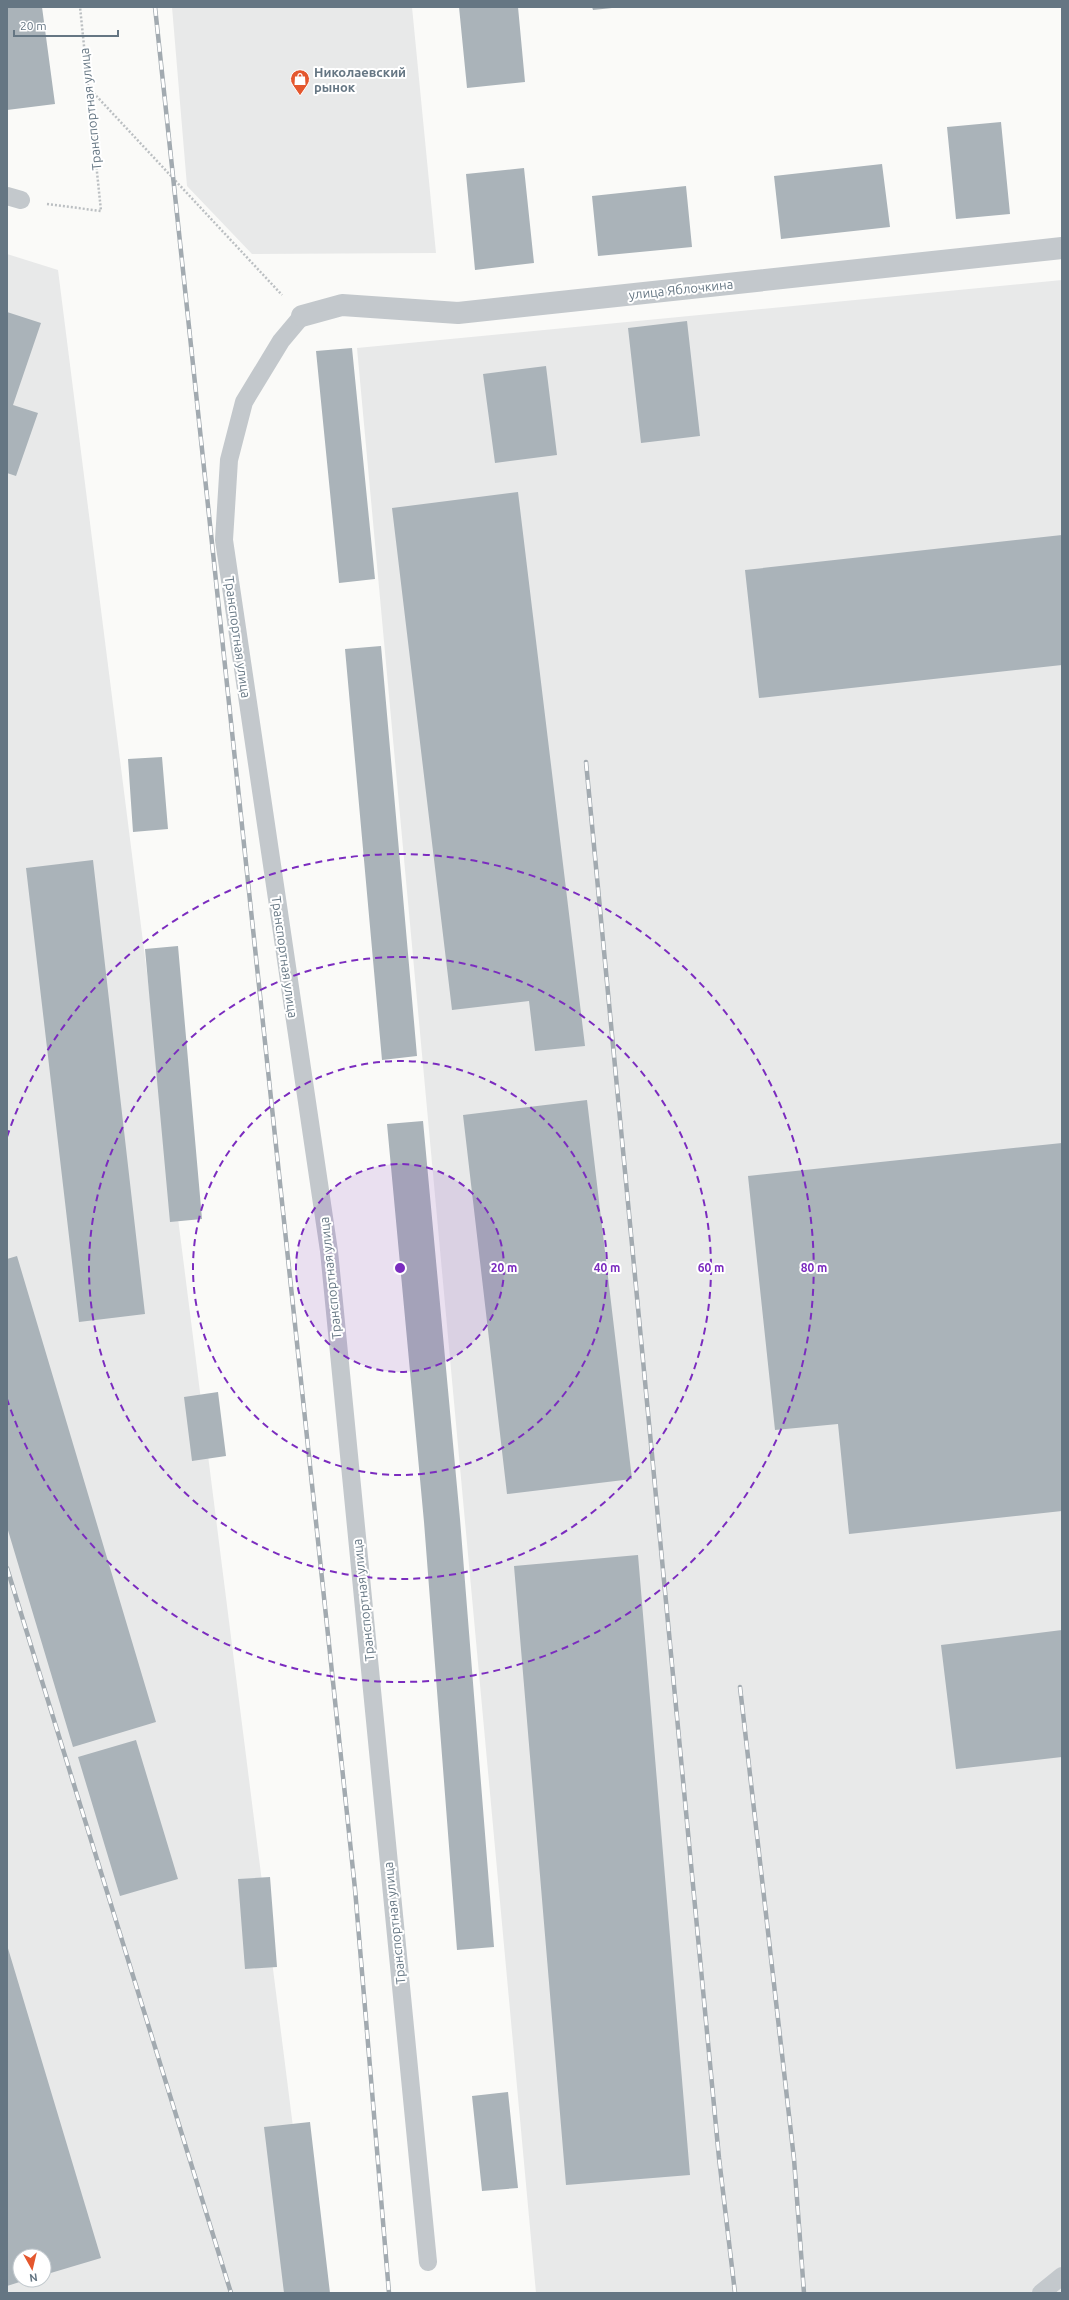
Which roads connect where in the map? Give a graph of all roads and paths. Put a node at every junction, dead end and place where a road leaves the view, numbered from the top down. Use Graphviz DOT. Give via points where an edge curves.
graph roads {
  1 [pos="80,7"];
  2 [pos="88,87"];
  3 [pos="14,198"];
  4 [pos="1062,248"];
  5 [pos="302,316"];
  6 [pos="428,2262"];
  7 [pos="1062,2276"];
  8 [pos="1041,2293"];
  1 -- 2 [label="path, Транспортная улица"];
  2 -- 3 [label="path, Транспортная улица" via="101,211"];
  2 -- 5 [label="path"];
  4 -- 5 [label="street, улица Яблочкина" via="458,313 342,305"];
  5 -- 6 [label="lane, Транспортная улица" via="280,341 244,402 229,460 224,540 328,1251"];
  7 -- 8 [label="lane"];
}
